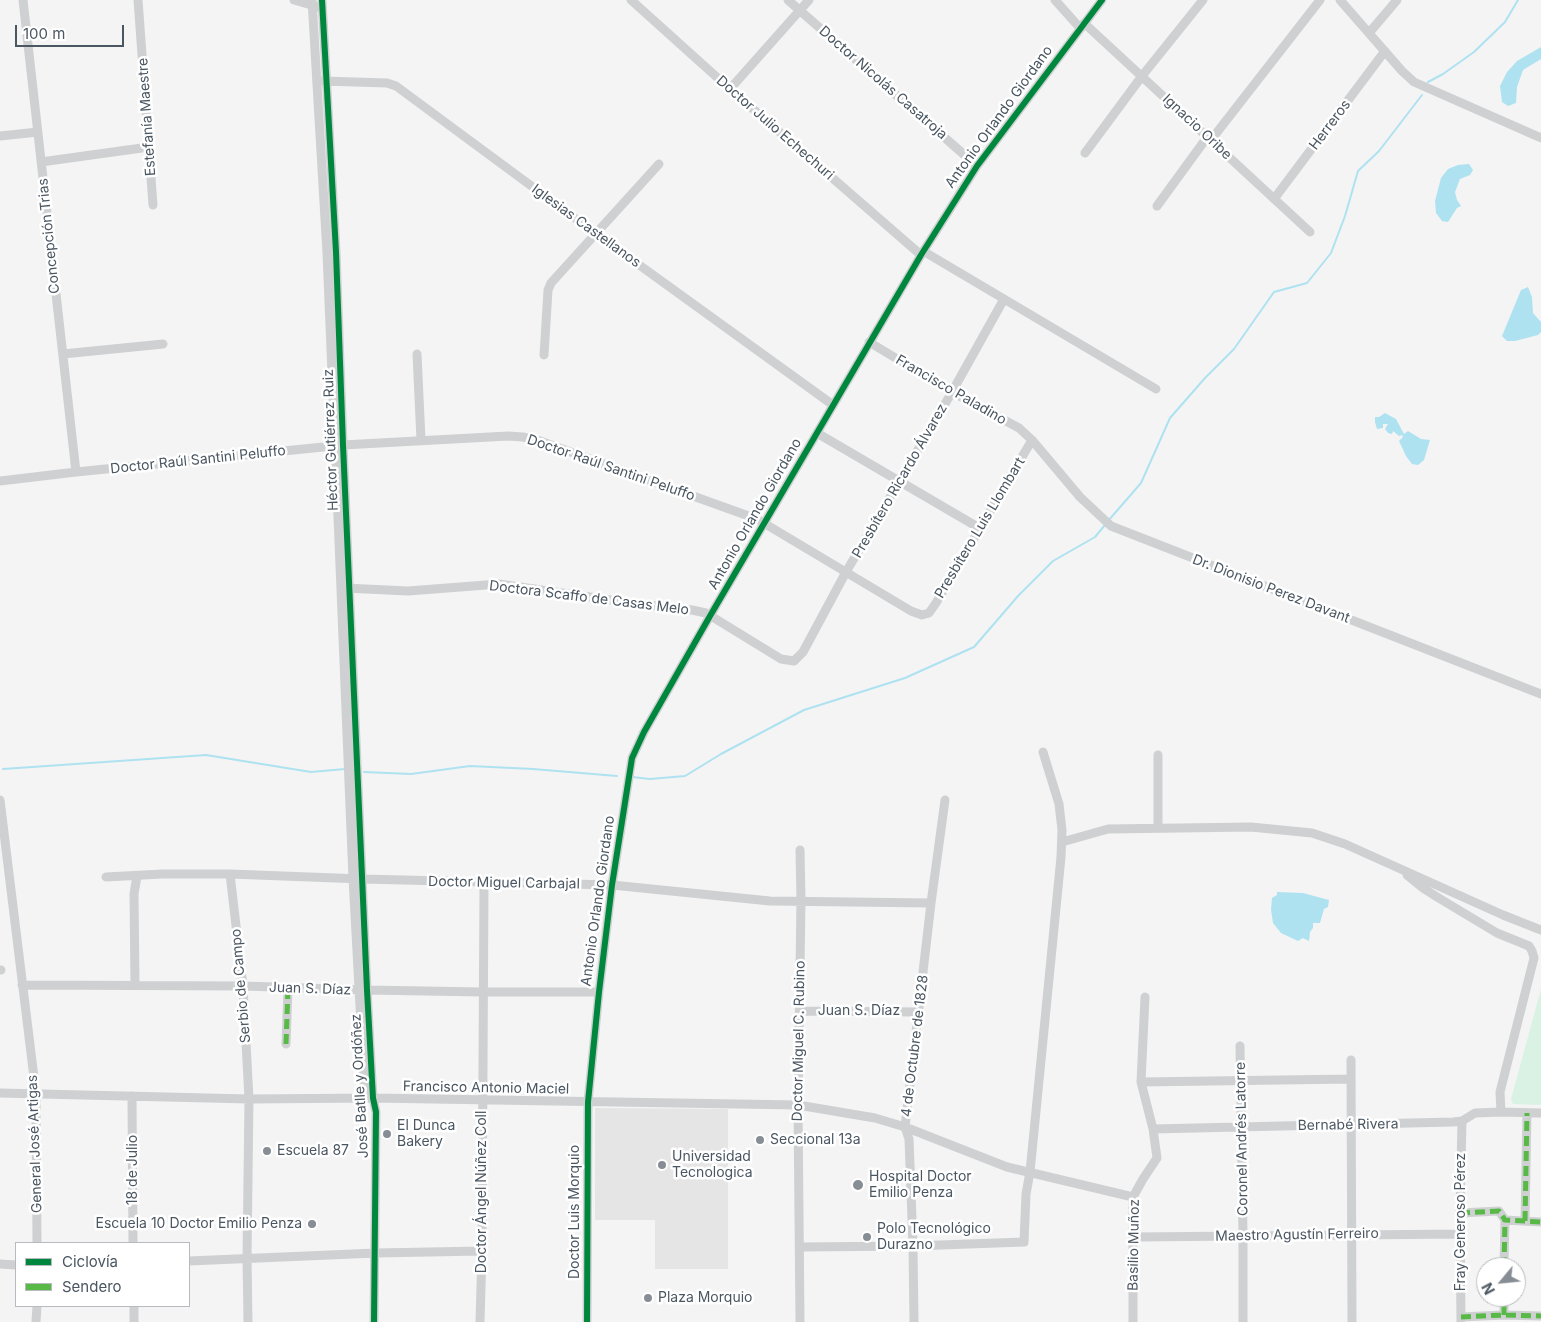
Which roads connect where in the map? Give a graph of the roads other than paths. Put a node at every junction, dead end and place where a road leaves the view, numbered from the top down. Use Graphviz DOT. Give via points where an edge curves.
graph roads {
  1 [pos="23,0"];
  2 [pos="138,0"];
  3 [pos="294,0"];
  4 [pos="631,0"];
  5 [pos="788,0"];
  6 [pos="809,0"];
  7 [pos="1055,0"];
  8 [pos="1102,0"];
  9 [pos="1203,0"];
  10 [pos="1320,0"];
  11 [pos="1340,0"];
  12 [pos="1397,0"];
  13 [pos="313,3"];
  14 [pos="323,4"];
  15 [pos="800,10"];
  16 [pos="1082,25"];
  17 [pos="1369,33"];
  18 [pos="1385,51"];
  19 [pos="1142,76"];
  20 [pos="322,81"];
  21 [pos="730,89"];
  22 [pos="38,132"];
  23 [pos="0,136"];
  24 [pos="1210,138"];
  25 [pos="1541,138"];
  26 [pos="149,147"];
  27 [pos="1086,153"];
  28 [pos="41,162"];
  29 [pos="659,164"];
  30 [pos="977,166"];
  31 [pos="1274,199"];
  32 [pos="153,205"];
  33 [pos="1157,206"];
  34 [pos="1310,232"];
  35 [pos="595,233"];
  36 [pos="922,253"];
  37 [pos="1004,299"];
  38 [pos="869,342"];
  39 [pos="162,344"];
  40 [pos="63,354"];
  41 [pos="417,354"];
  42 [pos="544,355"];
  43 [pos="1156,389"];
  44 [pos="952,392"];
  45 [pos="833,405"];
  46 [pos="816,433"];
  47 [pos="421,440"];
  48 [pos="1032,440"];
  49 [pos="343,445"];
  50 [pos="76,472"];
  51 [pos="0,481"];
  52 [pos="899,481"];
  53 [pos="764,523"];
  54 [pos="981,529"];
  55 [pos="846,572"];
  56 [pos="345,588"];
  57 [pos="925,614"];
  58 [pos="710,616"];
  59 [pos="794,661"];
  60 [pos="1541,694"];
  61 [pos="1043,752"];
  62 [pos="1158,755"];
  63 [pos="0,800"];
  64 [pos="945,800"];
  65 [pos="1158,828"];
  66 [pos="1062,842"];
  67 [pos="800,850"];
  68 [pos="1399,868"];
  69 [pos="230,874"];
  70 [pos="137,876"];
  71 [pos="106,877"];
  72 [pos="358,879"];
  73 [pos="484,883"];
  74 [pos="612,886"];
  75 [pos="801,900"];
  76 [pos="931,903"];
  77 [pos="1541,930"];
  78 [pos="22,985"];
  79 [pos="135,985"];
  80 [pos="243,986"];
  81 [pos="288,988"];
  82 [pos="367,990"];
  83 [pos="482,992"];
  84 [pos="599,992"];
  85 [pos="1145,997"];
  86 [pos="800,1011"];
  87 [pos="919,1012"];
  88 [pos="286,1044"];
  89 [pos="1240,1046"];
  90 [pos="1351,1060"];
  91 [pos="1351,1079"];
  92 [pos="1240,1080"];
  93 [pos="1141,1082"];
  94 [pos="0,1093"];
  95 [pos="36,1094"];
  96 [pos="132,1096"];
  97 [pos="369,1098"];
  98 [pos="249,1099"];
  99 [pos="483,1101"];
  100 [pos="588,1102"];
  101 [pos="798,1105"];
  102 [pos="1501,1112"];
  103 [pos="1527,1113"];
  104 [pos="1541,1113"];
  105 [pos="1462,1122"];
  106 [pos="1351,1125"];
  107 [pos="905,1127"];
  108 [pos="1241,1128"];
  109 [pos="1153,1130"];
  110 [pos="1030,1172"];
  111 [pos="1133,1197"];
  112 [pos="1460,1213"];
  113 [pos="1505,1220"];
  114 [pos="1524,1221"];
  115 [pos="1541,1222"];
  116 [pos="1353,1234"];
  117 [pos="1460,1234"];
  118 [pos="1243,1236"];
  119 [pos="1134,1237"];
  120 [pos="37,1242"];
  121 [pos="133,1242"];
  122 [pos="913,1246"];
  123 [pos="800,1247"];
  124 [pos="482,1251"];
  125 [pos="376,1253"];
  126 [pos="1504,1257"];
  127 [pos="247,1258"];
  128 [pos="190,1261"];
  129 [pos="0,1264"];
  130 [pos="15,1265"];
  131 [pos="36,1307"];
  132 [pos="134,1307"];
  133 [pos="1504,1307"];
  134 [pos="1504,1315"];
  135 [pos="1541,1316"];
  136 [pos="1461,1319"];
  137 [pos="36,1322"];
  138 [pos="134,1322"];
  139 [pos="248,1322"];
  140 [pos="374,1322"];
  141 [pos="480,1322"];
  142 [pos="588,1322"];
  143 [pos="800,1322"];
  144 [pos="914,1322"];
  145 [pos="1133,1322"];
  146 [pos="1243,1322"];
  147 [pos="1352,1322"];
  1 -- 22 [label="street, Concepción Trias"];
  2 -- 26 [label="street, Estefanía Maestre"];
  3 -- 13 [label="street"];
  4 -- 21 [label="street, Doctor Julio Echechuri"];
  5 -- 15 [label="street, Doctor Nicolás Casatroja"];
  6 -- 15 [label="street"];
  7 -- 16 [label="street, Ignacio Oribe"];
  8 -- 16 [label="street, Antonio Orlando Giordano"];
  9 -- 19 [label="street"];
  10 -- 24 [label="street"];
  11 -- 17 [label="street"];
  12 -- 17 [label="street"];
  13 -- 14 [label="street"];
  13 -- 20 [label="street, Héctor Gutiérrez Ruiz"];
  14 -- 20 [label="street, Héctor Gutiérrez Ruiz"];
  15 -- 21 [label="street"];
  15 -- 30 [label="street, Doctor Nicolás Casatroja"];
  16 -- 19 [label="street, Ignacio Oribe"];
  16 -- 30 [label="street, Antonio Orlando Giordano"];
  17 -- 18 [label="street"];
  18 -- 25 [label="street" via="1408,77 1420,85"];
  18 -- 31 [label="street, Herreros"];
  19 -- 24 [label="street, Ignacio Oribe"];
  19 -- 27 [label="street"];
  20 -- 35 [label="street, Iglesias Castellanos" via="396,86"];
  20 -- 49 [label="street, Héctor Gutiérrez Ruiz" via="336,252"];
  20 -- 56 [label="street, Héctor Gutiérrez Ruiz" via="327,253"];
  21 -- 36 [label="street, Doctor Julio Echechuri"];
  22 -- 23 [label="street"];
  22 -- 28 [label="street, Concepción Trias"];
  24 -- 31 [label="street, Ignacio Oribe"];
  24 -- 33 [label="street"];
  26 -- 28 [label="street"];
  26 -- 32 [label="street, Estefanía Maestre"];
  28 -- 40 [label="street, Concepción Trias"];
  29 -- 35 [label="street"];
  30 -- 36 [label="street, Antonio Orlando Giordano"];
  31 -- 34 [label="street, Ignacio Oribe"];
  35 -- 42 [label="street" via="548,290"];
  35 -- 45 [label="street, Iglesias Castellanos"];
  36 -- 37 [label="street, Doctor Julio Echechuri"];
  36 -- 38 [label="street, Antonio Orlando Giordano"];
  37 -- 43 [label="street, Doctor Julio Echechuri"];
  37 -- 44 [label="street, Presbítero Ricardo Álvarez"];
  38 -- 44 [label="street, Francisco Paladino"];
  38 -- 45 [label="street, Antonio Orlando Giordano"];
  39 -- 40 [label="street"];
  40 -- 50 [label="street, Concepción Trias"];
  41 -- 47 [label="street"];
  44 -- 48 [label="street, Francisco Paladino" via="1019,428"];
  44 -- 52 [label="street, Presbítero Ricardo Álvarez"];
  45 -- 46 [label="street, Antonio Orlando Giordano"];
  46 -- 52 [label="street"];
  46 -- 53 [label="street, Antonio Orlando Giordano"];
  47 -- 49 [label="street, Doctor Raúl Santini Peluffo"];
  47 -- 53 [label="street, Doctor Raúl Santini Peluffo" via="508,436 532,439"];
  48 -- 54 [label="street, Presbítero Luis Llombart"];
  48 -- 60 [label="street, Dr. Dionisio Perez Davant" via="1080,498 1110,526"];
  49 -- 50 [label="street, Doctor Raúl Santini Peluffo"];
  49 -- 56 [label="street, Héctor Gutiérrez Ruiz"];
  50 -- 51 [label="street, Doctor Raúl Santini Peluffo"];
  52 -- 54 [label="street"];
  52 -- 55 [label="street, Presbítero Ricardo Álvarez"];
  53 -- 55 [label="street, Doctor Raúl Santini Peluffo"];
  53 -- 58 [label="street, Antonio Orlando Giordano"];
  54 -- 57 [label="street, Presbítero Luis Llombart" via="932,610"];
  55 -- 57 [label="street, Doctor Raúl Santini Peluffo" via="916,614"];
  55 -- 59 [label="street, Presbítero Ricardo Álvarez" via="803,652"];
  56 -- 58 [label="street, Doctora Scaffo de Casas Melo" via="408,591 499,584 700,611"];
  56 -- 72 [label="street, Héctor Gutiérrez Ruiz"];
  58 -- 59 [label="street, Doctora Scaffo de Casas Melo" via="781,658"];
  58 -- 74 [label="street, Antonio Orlando Giordano" via="632,758"];
  61 -- 66 [label="street" via="1059,804"];
  62 -- 65 [label="street"];
  63 -- 78 [label="street, General José Artigas"];
  64 -- 76 [label="street, 4 de Octubre de 1828"];
  65 -- 66 [label="street" via="1108,828"];
  65 -- 68 [label="street" via="1252,827 1312,833"];
  66 -- 110 [label="street"];
  67 -- 75 [label="street, Doctor Miguel C. Rubino"];
  68 -- 77 [label="street"];
  68 -- 102 [label="street" via="1436,897 1532,951 1532,967 1500,1092"];
  69 -- 70 [label="street, Doctor Miguel Carbajal"];
  69 -- 72 [label="street, Doctor Miguel Carbajal"];
  69 -- 80 [label="street, Serbio de Campo"];
  70 -- 71 [label="street, Doctor Miguel Carbajal"];
  70 -- 79 [label="street" via="134,894"];
  72 -- 73 [label="street, Doctor Miguel Carbajal"];
  72 -- 82 [label="street, José Batlle y Ordóñez"];
  72 -- 97 [label="street, José Batlle y Ordóñez"];
  73 -- 74 [label="street, Doctor Miguel Carbajal"];
  73 -- 83 [label="street, Doctor Ángel Núñez Coll"];
  74 -- 75 [label="street, Doctor Miguel Carbajal" via="770,901"];
  74 -- 84 [label="street, Antonio Orlando Giordano"];
  75 -- 76 [label="street, Doctor Miguel Carbajal"];
  75 -- 86 [label="street, Doctor Miguel C. Rubino"];
  76 -- 87 [label="street, 4 de Octubre de 1828"];
  78 -- 79 [label="street, Juan S. Díaz"];
  78 -- 95 [label="street, General José Artigas"];
  79 -- 80 [label="street, Juan S. Díaz"];
  80 -- 81 [label="street, Juan S. Díaz"];
  80 -- 98 [label="street, Serbio de Campo"];
  81 -- 82 [label="street, Juan S. Díaz"];
  81 -- 88 [label="street"];
  82 -- 83 [label="street, Juan S. Díaz"];
  82 -- 97 [label="street, José Batlle y Ordóñez"];
  83 -- 84 [label="street, Juan S. Díaz"];
  83 -- 99 [label="street, Doctor Ángel Núñez Coll"];
  84 -- 100 [label="street, Antonio Orlando Giordano"];
  85 -- 93 [label="street, Basilio Muñoz"];
  86 -- 87 [label="street, Juan S. Díaz"];
  86 -- 101 [label="street, Doctor Miguel C. Rubino"];
  87 -- 107 [label="street, 4 de Octubre de 1828"];
  89 -- 92 [label="street, Coronel Andrés Latorre"];
  90 -- 91 [label="street"];
  91 -- 92 [label="street"];
  91 -- 106 [label="street"];
  92 -- 93 [label="street"];
  92 -- 108 [label="street, Coronel Andrés Latorre"];
  93 -- 109 [label="street, Basilio Muñoz"];
  94 -- 95 [label="street, Francisco Antonio Maciel"];
  95 -- 96 [label="street, Francisco Antonio Maciel"];
  95 -- 120 [label="street, General José Artigas"];
  96 -- 98 [label="street, Francisco Antonio Maciel"];
  96 -- 121 [label="street, 18 de Julio"];
  97 -- 98 [label="street, Francisco Antonio Maciel"];
  97 -- 99 [label="street, Francisco Antonio Maciel"];
  97 -- 125 [label="street, José Batlle y Ordóñez" via="376,1112"];
  98 -- 127 [label="street, Serbio de Campo"];
  99 -- 100 [label="street, Francisco Antonio Maciel"];
  99 -- 124 [label="street, Doctor Ángel Núñez Coll"];
  100 -- 101 [label="street, Francisco Antonio Maciel"];
  100 -- 142 [label="street, Doctor Luis Morquio"];
  101 -- 107 [label="street, Francisco Antonio Maciel" via="875,1118"];
  101 -- 123 [label="street, Doctor Miguel C. Rubino"];
  102 -- 103 [label="street, Bernabé Rivera"];
  102 -- 105 [label="street, Bernabé Rivera" via="1476,1114"];
  103 -- 104 [label="street, Bernabé Rivera"];
  103 -- 114 [label="street"];
  105 -- 106 [label="street, Bernabé Rivera"];
  105 -- 112 [label="street, Fray Generoso Pérez"];
  106 -- 108 [label="street, Bernabé Rivera"];
  106 -- 116 [label="street"];
  107 -- 110 [label="street, Francisco Antonio Maciel" via="1007,1167"];
  107 -- 122 [label="street, 4 de Octubre de 1828" via="909,1139"];
  108 -- 109 [label="street, Bernabé Rivera"];
  108 -- 118 [label="street, Coronel Andrés Latorre"];
  109 -- 111 [label="street, Basilio Muñoz" via="1157,1158"];
  110 -- 111 [label="street, Francisco Antonio Maciel"];
  110 -- 122 [label="street" via="1024,1242"];
  111 -- 119 [label="street, Basilio Muñoz"];
  112 -- 113 [label="street" via="1499,1212"];
  112 -- 117 [label="street, Fray Generoso Pérez"];
  113 -- 114 [label="street"];
  113 -- 126 [label="street"];
  114 -- 115 [label="street"];
  116 -- 117 [label="street, Maestro Agustín Ferreiro"];
  116 -- 118 [label="street, Maestro Agustín Ferreiro"];
  116 -- 147 [label="street"];
  117 -- 136 [label="street, Fray Generoso Pérez"];
  118 -- 119 [label="street, Maestro Agustín Ferreiro"];
  118 -- 146 [label="street, Coronel Andrés Latorre"];
  119 -- 145 [label="street, Basilio Muñoz"];
  122 -- 123 [label="street"];
  122 -- 144 [label="street, 4 de Octubre de 1828"];
  123 -- 143 [label="street, Doctor Miguel C. Rubino"];
  124 -- 125 [label="street"];
  124 -- 141 [label="street, Doctor Ángel Núñez Coll"];
  125 -- 127 [label="street"];
  125 -- 140 [label="street, José Batlle y Ordóñez"];
  127 -- 128 [label="street"];
  127 -- 139 [label="street, Serbio de Campo"];
  129 -- 130 [label="street"];
  131 -- 137 [label="street"];
  132 -- 138 [label="street"];
  133 -- 134 [label="street"];
  134 -- 135 [label="street"];
  134 -- 136 [label="street"];
}
